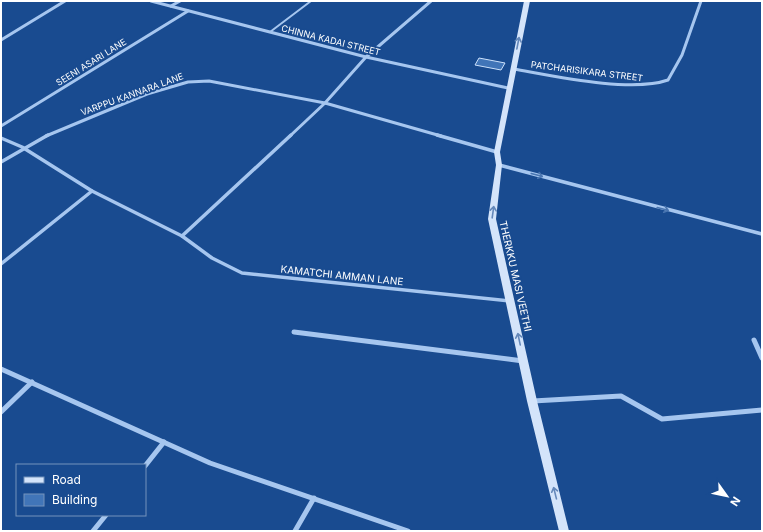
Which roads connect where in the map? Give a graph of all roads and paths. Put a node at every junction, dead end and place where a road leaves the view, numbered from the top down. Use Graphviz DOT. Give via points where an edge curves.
graph roads {
  1 [pos="65,1"];
  2 [pos="151,1"];
  3 [pos="180,1"];
  4 [pos="311,1"];
  5 [pos="431,1"];
  6 [pos="527,1"];
  7 [pos="701,1"];
  8 [pos="171,6"];
  9 [pos="188,11"];
  10 [pos="270,32"];
  11 [pos="1,40"];
  12 [pos="366,57"];
  13 [pos="514,69"];
  14 [pos="508,88"];
  15 [pos="325,103"];
  16 [pos="1,126"];
  17 [pos="1,138"];
  18 [pos="22,147"];
  19 [pos="497,152"];
  20 [pos="1,162"];
  21 [pos="499,166"];
  22 [pos="92,191"];
  23 [pos="762,234"];
  24 [pos="182,236"];
  25 [pos="1,264"];
  26 [pos="511,301"];
  27 [pos="294,332"];
  28 [pos="754,340"];
  29 [pos="762,358"];
  30 [pos="524,362"];
  31 [pos="1,369"];
  32 [pos="32,382"];
  33 [pos="532,401"];
  34 [pos="762,410"];
  35 [pos="1,412"];
  36 [pos="164,442"];
  37 [pos="146,465"];
  38 [pos="314,498"];
  39 [pos="105,516"];
  40 [pos="93,531"];
  41 [pos="295,531"];
  42 [pos="408,531"];
  43 [pos="564,531"];
  1 -- 11 [label="street"];
  2 -- 8 [label="street, CHINNA KADAI STREET"];
  3 -- 8 [label="street"];
  4 -- 10 [label="lane"];
  5 -- 12 [label="street"];
  13 -- 6 [label="main road, THERKKU MASI VEETHI, one-way"];
  7 -- 13 [label="street, PATCHARISIKARA STREET" via="676,68 667,80 660,83 636,86"];
  8 -- 9 [label="street, CHINNA KADAI STREET"];
  9 -- 10 [label="street, CHINNA KADAI STREET"];
  9 -- 16 [label="street, SEENI ASARI LANE"];
  10 -- 12 [label="street, CHINNA KADAI STREET"];
  12 -- 14 [label="street, CHINNA KADAI STREET"];
  12 -- 15 [label="street"];
  13 -- 14 [label="main road, THERKKU MASI VEETHI"];
  14 -- 19 [label="main road, THERKKU MASI VEETHI"];
  15 -- 18 [label="street, VARPPU KANNARA LANE" via="192,80 180,82 84,118"];
  15 -- 19 [label="street, VARPPU KANNARA LANE"];
  15 -- 24 [label="street"];
  17 -- 18 [label="street, KAMATCHI AMMAN LANE"];
  18 -- 20 [label="street, VARPPU KANNARA LANE"];
  18 -- 22 [label="street, KAMATCHI AMMAN LANE"];
  19 -- 21 [label="main road, THERKKU MASI VEETHI"];
  21 -- 23 [label="street, one-way"];
  26 -- 21 [label="main road, THERKKU MASI VEETHI, one-way" via="492,219"];
  22 -- 24 [label="street, KAMATCHI AMMAN LANE"];
  22 -- 25 [label="street"];
  24 -- 26 [label="street, KAMATCHI AMMAN LANE" via="212,258 242,273"];
  30 -- 26 [label="main road, THERKKU MASI VEETHI, one-way"];
  27 -- 30 [label="street"];
  28 -- 29 [label="street"];
  30 -- 33 [label="main road, THERKKU MASI VEETHI"];
  31 -- 32 [label="street"];
  32 -- 35 [label="street"];
  32 -- 36 [label="street"];
  33 -- 34 [label="street" via="621,396 662,419"];
  43 -- 33 [label="main road, THERKKU MASI VEETHI, one-way"];
  36 -- 37 [label="street"];
  36 -- 38 [label="street" via="210,463"];
  38 -- 41 [label="street"];
  38 -- 42 [label="street"];
  39 -- 40 [label="street"];
}
